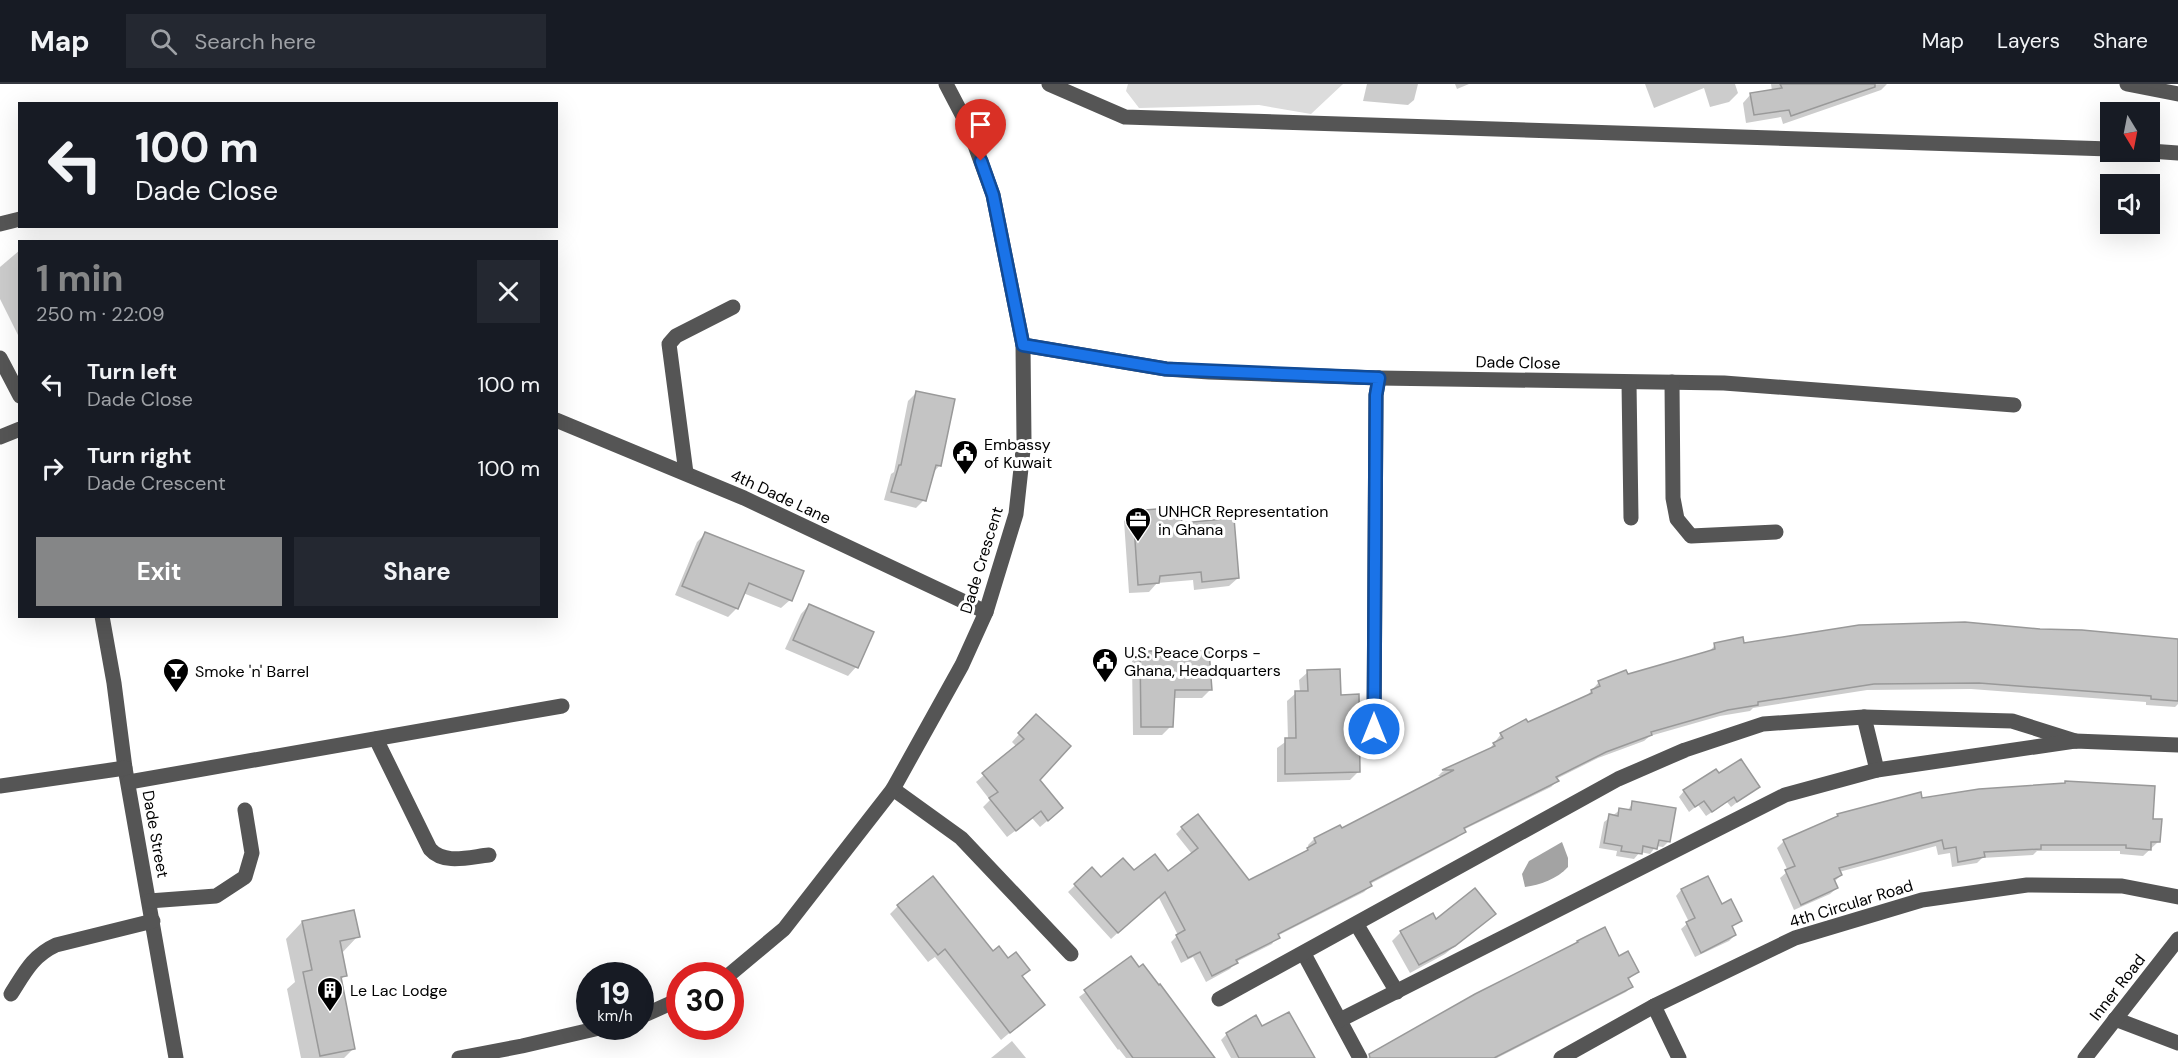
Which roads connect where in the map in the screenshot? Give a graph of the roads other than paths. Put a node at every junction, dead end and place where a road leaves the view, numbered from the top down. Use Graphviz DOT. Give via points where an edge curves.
graph roads {
  1 [pos="946,84"];
  2 [pos="1049,84"];
  3 [pos="2127,84"];
  4 [pos="2178,94"];
  5 [pos="2100,149"];
  6 [pos="2160,152"];
  7 [pos="2178,153"];
  8 [pos="18,220"];
  9 [pos="0,224"];
  10 [pos="733,307"];
  11 [pos="1023,345"];
  12 [pos="0,358"];
  13 [pos="1379,378"];
  14 [pos="1672,382"];
  15 [pos="1629,383"];
  16 [pos="18,392"];
  17 [pos="2014,405"];
  18 [pos="558,421"];
  19 [pos="18,430"];
  20 [pos="0,437"];
  21 [pos="686,473"];
  22 [pos="1631,518"];
  23 [pos="1776,532"];
  24 [pos="986,612"];
  25 [pos="102,618"];
  26 [pos="562,706"];
  27 [pos="1864,717"];
  28 [pos="1374,729"];
  29 [pos="376,739"];
  30 [pos="2075,741"];
  31 [pos="2178,746"];
  32 [pos="1877,770"];
  33 [pos="127,775"];
  34 [pos="0,786"];
  35 [pos="893,789"];
  36 [pos="245,810"];
  37 [pos="489,855"];
  38 [pos="2177,893"];
  39 [pos="149,901"];
  40 [pos="153,921"];
  41 [pos="1357,925"];
  42 [pos="2178,939"];
  43 [pos="1071,954"];
  44 [pos="1304,954"];
  45 [pos="744,962"];
  46 [pos="1397,992"];
  47 [pos="11,994"];
  48 [pos="1220,999"];
  49 [pos="1653,1006"];
  50 [pos="2115,1019"];
  51 [pos="1340,1020"];
  52 [pos="576,1033"];
  53 [pos="2178,1043"];
  54 [pos="176,1058"];
  55 [pos="459,1058"];
  56 [pos="1360,1058"];
  57 [pos="1561,1058"];
  58 [pos="1679,1058"];
  59 [pos="2085,1058"];
  1 -- 11 [label="street, Dade Crescent" via="968,126 993,195"];
  2 -- 5 [label="street" via="1125,117"];
  3 -- 4 [label="street"];
  6 -- 7 [label="street"];
  8 -- 9 [label="street"];
  10 -- 21 [label="street" via="676,336 669,344"];
  11 -- 13 [label="street, Dade Close" via="1166,369"];
  11 -- 24 [label="street, Dade Crescent" via="1024,441 1016,514"];
  12 -- 16 [label="street"];
  13 -- 15 [label="street, Dade Close"];
  13 -- 28 [label="street"];
  14 -- 15 [label="street, Dade Close"];
  14 -- 17 [label="street, Dade Close"];
  14 -- 23 [label="street" via="1673,498 1677,519 1691,536"];
  15 -- 22 [label="street"];
  18 -- 21 [label="street, 4th Dade Lane"];
  19 -- 20 [label="street"];
  21 -- 24 [label="street, 4th Dade Lane"];
  24 -- 35 [label="street, Dade Crescent"];
  25 -- 33 [label="street, Dade Street"];
  26 -- 29 [label="street"];
  27 -- 30 [label="street" via="2012,721"];
  27 -- 32 [label="street"];
  27 -- 41 [label="street" via="1763,724 1685,750 1618,779"];
  29 -- 33 [label="street"];
  29 -- 37 [label="street" via="430,849 445,859"];
  30 -- 31 [label="street"];
  30 -- 32 [label="street"];
  32 -- 46 [label="street" via="1785,795"];
  33 -- 34 [label="street"];
  33 -- 39 [label="street, Dade Street"];
  35 -- 43 [label="street" via="961,838"];
  35 -- 45 [label="street, Dade Crescent" via="784,929"];
  36 -- 39 [label="street" via="252,853 244,877 216,896"];
  38 -- 49 [label="street, 4th Circular Road" via="2122,886 2027,885 1922,900 1795,938"];
  39 -- 40 [label="street, Dade Street"];
  40 -- 47 [label="street" via="43,951"];
  40 -- 54 [label="street, Dade Street"];
  41 -- 44 [label="street"];
  41 -- 46 [label="street"];
  42 -- 50 [label="street, Inner Road"];
  44 -- 48 [label="street"];
  44 -- 51 [label="street"];
  46 -- 51 [label="street"];
  49 -- 57 [label="street, 4th Circular Road"];
  49 -- 58 [label="street"];
  50 -- 53 [label="street"];
  50 -- 59 [label="street, Inner Road"];
  51 -- 56 [label="street"];
  52 -- 55 [label="street"];
}
